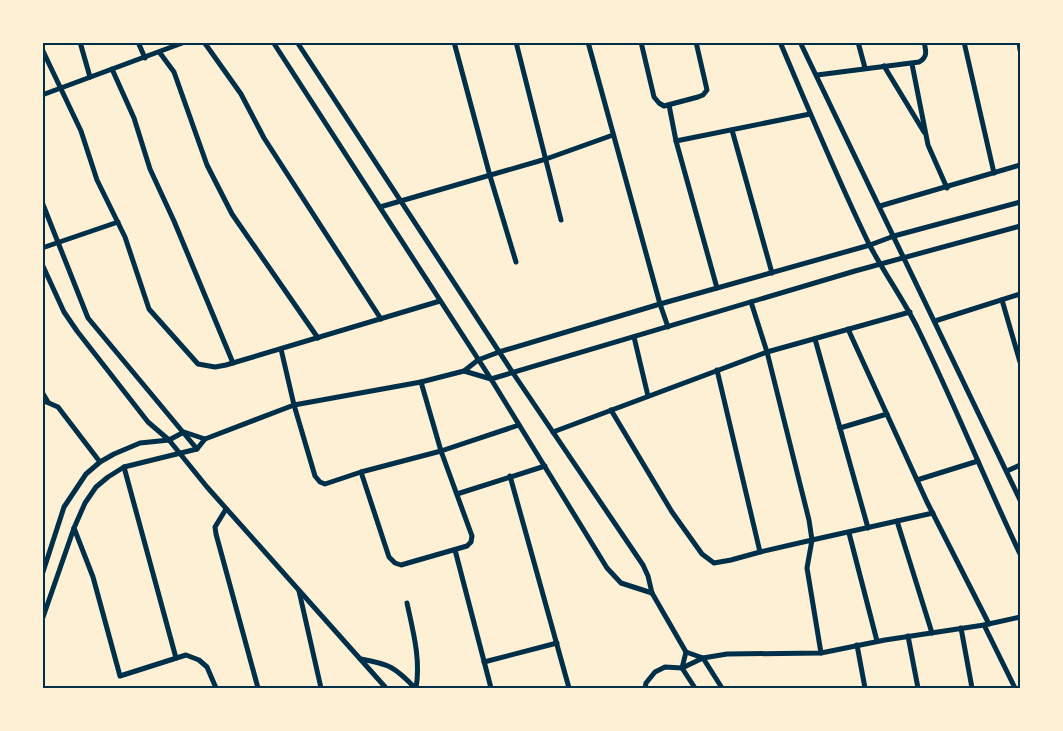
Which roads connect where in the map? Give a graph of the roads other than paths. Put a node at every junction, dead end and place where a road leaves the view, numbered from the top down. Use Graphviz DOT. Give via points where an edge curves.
graph roads {
  1 [pos="80,42"];
  2 [pos="138,42"];
  3 [pos="185,42"];
  4 [pos="204,42"];
  5 [pos="273,42"];
  6 [pos="297,42"];
  7 [pos="454,42"];
  8 [pos="516,42"];
  9 [pos="588,42"];
  10 [pos="641,42"];
  11 [pos="696,42"];
  12 [pos="780,42"];
  13 [pos="800,42"];
  14 [pos="858,42"];
  15 [pos="924,42"];
  16 [pos="964,42"];
  17 [pos="1019,42"];
  18 [pos="42,49"];
  19 [pos="1020,50"];
  20 [pos="160,53"];
  21 [pos="145,58"];
  22 [pos="912,64"];
  23 [pos="884,66"];
  24 [pos="865,68"];
  25 [pos="112,69"];
  26 [pos="816,75"];
  27 [pos="90,77"];
  28 [pos="61,89"];
  29 [pos="42,95"];
  30 [pos="669,105"];
  31 [pos="810,114"];
  32 [pos="732,130"];
  33 [pos="926,134"];
  34 [pos="613,135"];
  35 [pos="676,141"];
  36 [pos="546,159"];
  37 [pos="1020,165"];
  38 [pos="994,173"];
  39 [pos="490,176"];
  40 [pos="947,188"];
  41 [pos="42,202"];
  42 [pos="402,202"];
  43 [pos="1020,202"];
  44 [pos="880,206"];
  45 [pos="380,207"];
  46 [pos="561,220"];
  47 [pos="118,222"];
  48 [pos="1020,226"];
  49 [pos="894,236"];
  50 [pos="60,242"];
  51 [pos="870,245"];
  52 [pos="42,248"];
  53 [pos="905,258"];
  54 [pos="516,262"];
  55 [pos="42,264"];
  56 [pos="881,264"];
  57 [pos="772,273"];
  58 [pos="717,288"];
  59 [pos="1020,294"];
  60 [pos="440,300"];
  61 [pos="1002,300"];
  62 [pos="751,302"];
  63 [pos="660,304"];
  64 [pos="910,312"];
  65 [pos="381,319"];
  66 [pos="935,321"];
  67 [pos="668,327"];
  68 [pos="848,329"];
  69 [pos="634,337"];
  70 [pos="318,338"];
  71 [pos="815,339"];
  72 [pos="282,348"];
  73 [pos="500,352"];
  74 [pos="767,352"];
  75 [pos="478,360"];
  76 [pos="1020,362"];
  77 [pos="233,363"];
  78 [pos="717,370"];
  79 [pos="464,372"];
  80 [pos="513,373"];
  81 [pos="491,379"];
  82 [pos="422,382"];
  83 [pos="42,392"];
  84 [pos="648,396"];
  85 [pos="42,400"];
  86 [pos="48,403"];
  87 [pos="294,405"];
  88 [pos="610,410"];
  89 [pos="887,414"];
  90 [pos="519,425"];
  91 [pos="840,428"];
  92 [pos="184,432"];
  93 [pos="553,432"];
  94 [pos="205,439"];
  95 [pos="169,440"];
  96 [pos="197,449"];
  97 [pos="441,451"];
  98 [pos="180,454"];
  99 [pos="978,461"];
  100 [pos="100,462"];
  101 [pos="1020,465"];
  102 [pos="124,466"];
  103 [pos="544,466"];
  104 [pos="1007,471"];
  105 [pos="361,472"];
  106 [pos="510,476"];
  107 [pos="917,480"];
  108 [pos="457,494"];
  109 [pos="1020,500"];
  110 [pos="226,509"];
  111 [pos="933,513"];
  112 [pos="897,521"];
  113 [pos="74,528"];
  114 [pos="868,528"];
  115 [pos="849,533"];
  116 [pos="812,540"];
  117 [pos="455,550"];
  118 [pos="760,552"];
  119 [pos="1020,554"];
  120 [pos="43,572"];
  121 [pos="299,591"];
  122 [pos="652,593"];
  123 [pos="407,603"];
  124 [pos="1020,617"];
  125 [pos="42,620"];
  126 [pos="986,624"];
  127 [pos="960,628"];
  128 [pos="932,633"];
  129 [pos="908,636"];
  130 [pos="877,641"];
  131 [pos="557,643"];
  132 [pos="856,645"];
  133 [pos="686,652"];
  134 [pos="821,652"];
  135 [pos="176,658"];
  136 [pos="702,658"];
  137 [pos="360,659"];
  138 [pos="484,662"];
  139 [pos="682,668"];
  140 [pos="216,688"];
  141 [pos="258,688"];
  142 [pos="321,688"];
  143 [pos="386,688"];
  144 [pos="415,688"];
  145 [pos="491,688"];
  146 [pos="570,688"];
  147 [pos="645,688"];
  148 [pos="695,688"];
  149 [pos="722,688"];
  150 [pos="865,688"];
  151 [pos="918,688"];
  152 [pos="972,688"];
  153 [pos="1015,688"];
  1 -- 27 [label="street"];
  2 -- 21 [label="street"];
  3 -- 20 [label="street"];
  4 -- 65 [label="street" via="241,94 264,138"];
  5 -- 45 [label="street"];
  6 -- 42 [label="street"];
  7 -- 39 [label="street"];
  8 -- 36 [label="street"];
  9 -- 34 [label="street"];
  10 -- 30 [label="street" via="654,96 662,105"];
  11 -- 30 [label="street" via="707,90 698,98"];
  12 -- 31 [label="street"];
  13 -- 26 [label="street"];
  14 -- 24 [label="street"];
  15 -- 22 [label="street" via="926,56"];
  16 -- 38 [label="street"];
  17 -- 19 [label="street"];
  18 -- 28 [label="street"];
  20 -- 21 [label="street"];
  20 -- 70 [label="street" via="174,72 207,165 232,214"];
  21 -- 25 [label="street"];
  22 -- 23 [label="street"];
  22 -- 33 [label="street"];
  23 -- 24 [label="street"];
  23 -- 33 [label="street"];
  24 -- 26 [label="street"];
  25 -- 27 [label="street"];
  25 -- 77 [label="street" via="134,118 150,169"];
  26 -- 44 [label="street"];
  27 -- 28 [label="street"];
  28 -- 29 [label="street"];
  28 -- 47 [label="street" via="81,131 97,180"];
  30 -- 35 [label="street"];
  31 -- 32 [label="street"];
  31 -- 51 [label="street"];
  32 -- 35 [label="street"];
  32 -- 57 [label="street"];
  33 -- 40 [label="street"];
  34 -- 36 [label="street"];
  34 -- 63 [label="street"];
  35 -- 58 [label="street"];
  36 -- 39 [label="street"];
  36 -- 46 [label="street"];
  37 -- 38 [label="street"];
  38 -- 40 [label="street"];
  39 -- 42 [label="street"];
  39 -- 54 [label="street"];
  40 -- 44 [label="street"];
  41 -- 50 [label="street"];
  42 -- 45 [label="street"];
  42 -- 73 [label="street"];
  43 -- 49 [label="street"];
  44 -- 49 [label="street"];
  45 -- 60 [label="street"];
  47 -- 50 [label="street"];
  47 -- 77 [label="street" via="149,309 198,364 215,367"];
  48 -- 53 [label="street"];
  49 -- 51 [label="street"];
  49 -- 53 [label="street"];
  50 -- 52 [label="street"];
  50 -- 92 [label="street" via="88,318"];
  51 -- 56 [label="street"];
  51 -- 57 [label="street"];
  53 -- 56 [label="street"];
  53 -- 66 [label="street"];
  55 -- 95 [label="street" via="64,312 77,331 148,422"];
  56 -- 62 [label="street"];
  56 -- 64 [label="street"];
  57 -- 58 [label="street"];
  58 -- 63 [label="street"];
  59 -- 61 [label="street"];
  60 -- 65 [label="street"];
  60 -- 75 [label="street"];
  61 -- 66 [label="street"];
  61 -- 76 [label="street"];
  62 -- 67 [label="street"];
  62 -- 74 [label="street"];
  63 -- 67 [label="street"];
  63 -- 73 [label="street"];
  64 -- 68 [label="street"];
  64 -- 99 [label="street"];
  65 -- 70 [label="street"];
  66 -- 104 [label="street"];
  67 -- 69 [label="street"];
  68 -- 71 [label="street"];
  68 -- 89 [label="street"];
  69 -- 80 [label="street"];
  69 -- 84 [label="street"];
  70 -- 72 [label="street"];
  71 -- 74 [label="street"];
  71 -- 91 [label="street"];
  72 -- 77 [label="street"];
  72 -- 87 [label="street"];
  73 -- 75 [label="street"];
  73 -- 80 [label="street"];
  74 -- 78 [label="street"];
  74 -- 116 [label="street"];
  75 -- 79 [label="street"];
  75 -- 81 [label="street"];
  78 -- 84 [label="street"];
  78 -- 118 [label="street"];
  79 -- 81 [label="street"];
  79 -- 82 [label="street"];
  80 -- 81 [label="street"];
  80 -- 93 [label="street"];
  81 -- 90 [label="street"];
  82 -- 87 [label="street"];
  82 -- 97 [label="street"];
  83 -- 86 [label="street"];
  84 -- 88 [label="street"];
  85 -- 86 [label="street"];
  86 -- 100 [label="street" via="58,407"];
  87 -- 94 [label="street"];
  87 -- 105 [label="street" via="315,476 320,482 325,484"];
  88 -- 93 [label="street"];
  88 -- 118 [label="street" via="672,512 702,554 714,563"];
  89 -- 91 [label="street"];
  89 -- 107 [label="street"];
  90 -- 97 [label="street"];
  90 -- 103 [label="street"];
  91 -- 114 [label="street"];
  92 -- 94 [label="street"];
  92 -- 95 [label="street"];
  92 -- 96 [label="street"];
  93 -- 122 [label="street" via="643,565"];
  94 -- 96 [label="street"];
  95 -- 98 [label="street"];
  95 -- 100 [label="street" via="140,443"];
  96 -- 98 [label="street"];
  97 -- 105 [label="street"];
  97 -- 108 [label="street"];
  98 -- 102 [label="street"];
  98 -- 110 [label="street"];
  99 -- 107 [label="street"];
  99 -- 119 [label="street"];
  100 -- 120 [label="street" via="86,474 64,507"];
  101 -- 104 [label="street"];
  102 -- 113 [label="street" via="96,487"];
  102 -- 135 [label="street"];
  103 -- 106 [label="street"];
  103 -- 122 [label="street" via="608,568 621,583"];
  104 -- 109 [label="street"];
  105 -- 117 [label="street" via="389,557 395,563 401,565"];
  106 -- 108 [label="street"];
  106 -- 131 [label="street"];
  107 -- 111 [label="street"];
  108 -- 117 [label="street" via="472,536 467,546"];
  110 -- 121 [label="street"];
  110 -- 141 [label="street" via="215,527 216,534"];
  111 -- 112 [label="street"];
  111 -- 126 [label="street"];
  112 -- 114 [label="street"];
  112 -- 128 [label="street"];
  113 -- 125 [label="street"];
  113 -- 135 [label="street" via="93,577 120,676"];
  114 -- 115 [label="street"];
  115 -- 116 [label="street"];
  115 -- 130 [label="street"];
  116 -- 118 [label="street"];
  116 -- 134 [label="street" via="808,568"];
  117 -- 138 [label="street"];
  121 -- 137 [label="street"];
  121 -- 142 [label="street"];
  122 -- 133 [label="street"];
  123 -- 144 [label="street" via="417,653"];
  124 -- 126 [label="street"];
  126 -- 127 [label="street"];
  126 -- 153 [label="street"];
  127 -- 128 [label="street"];
  127 -- 152 [label="street"];
  128 -- 129 [label="street"];
  129 -- 130 [label="street"];
  129 -- 151 [label="street"];
  130 -- 132 [label="street"];
  131 -- 138 [label="street"];
  131 -- 146 [label="street"];
  132 -- 134 [label="street"];
  132 -- 150 [label="street"];
  133 -- 136 [label="street"];
  133 -- 139 [label="street"];
  134 -- 136 [label="street" via="727,654"];
  135 -- 140 [label="street" via="186,655 204,664"];
  136 -- 139 [label="street"];
  136 -- 149 [label="street"];
  137 -- 143 [label="street"];
  137 -- 144 [label="street" via="393,667"];
  138 -- 145 [label="street"];
  139 -- 147 [label="street" via="665,667 654,672"];
  139 -- 148 [label="street"];
}
